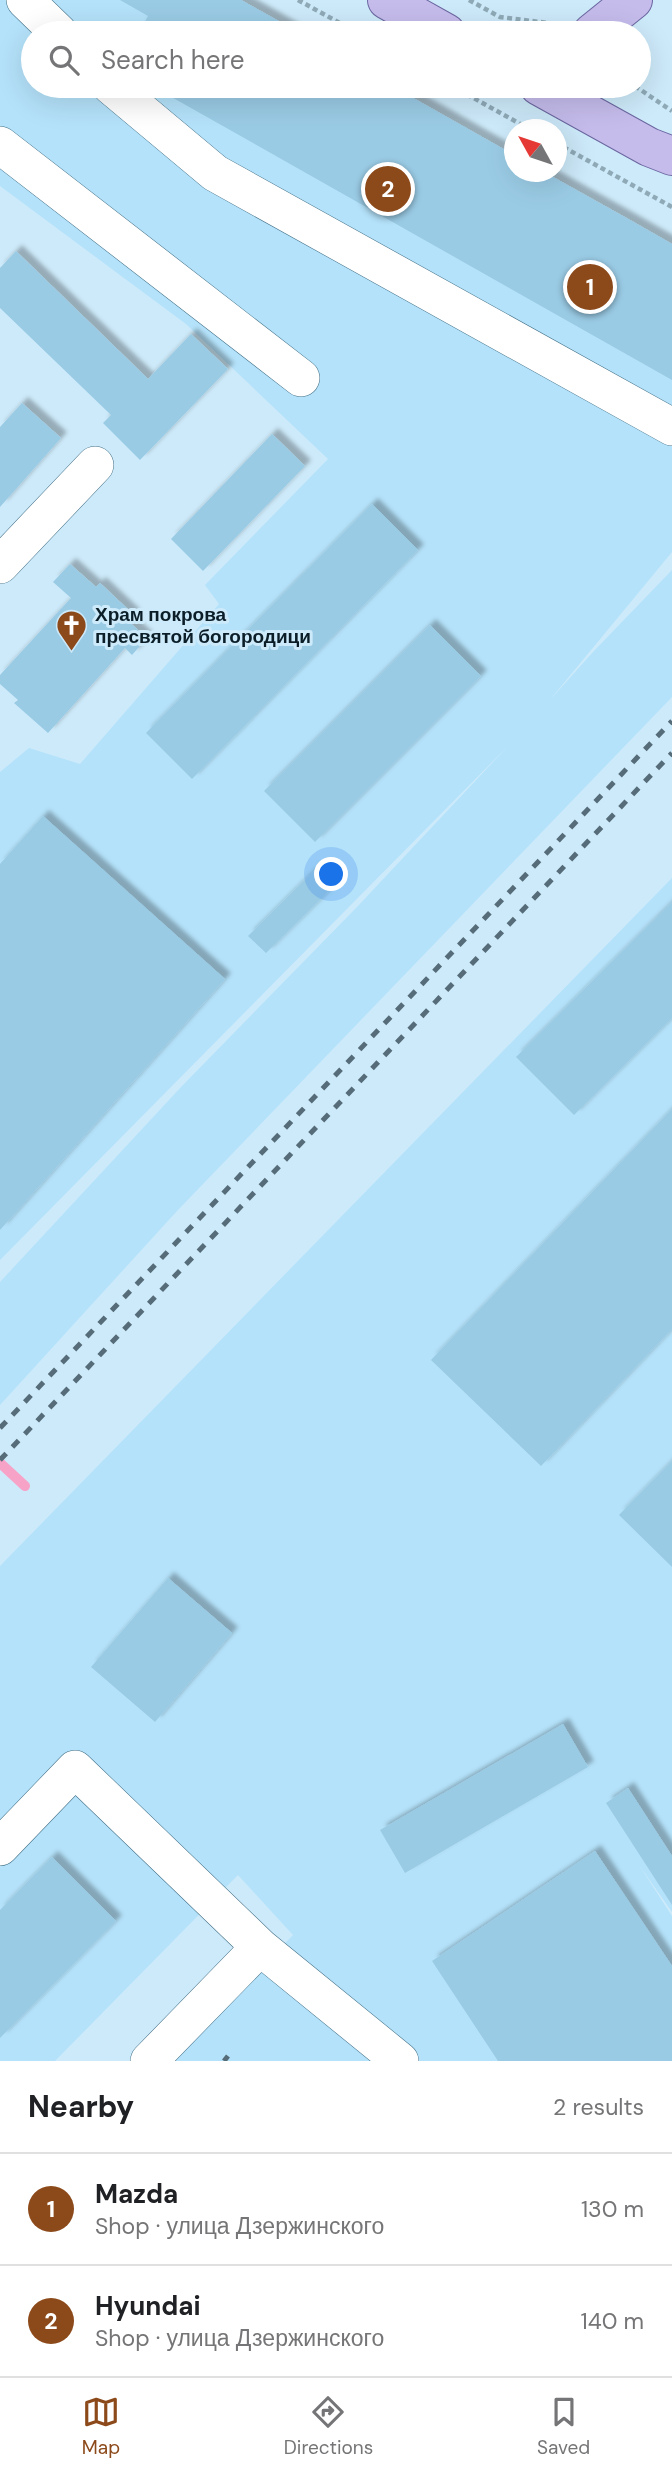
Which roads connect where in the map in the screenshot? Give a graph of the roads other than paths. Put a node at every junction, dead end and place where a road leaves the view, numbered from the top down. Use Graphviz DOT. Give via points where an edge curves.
graph roads {
  1 [pos="25,0"];
  2 [pos="387,0"];
  3 [pos="633,0"];
  4 [pos="47,21"];
  5 [pos="425,21"];
  6 [pos="607,21"];
  7 [pos="125,98"];
  8 [pos="564,98"];
  9 [pos="0,145"];
  10 [pos="672,156"];
  11 [pos="301,378"];
  12 [pos="672,427"];
  13 [pos="95,465"];
  14 [pos="0,565"];
  15 [pos="0,1847"];
  16 [pos="260,1947"];
  17 [pos="149,2061"];
  18 [pos="400,2061"];
  1 -- 4 [label="street"];
  2 -- 5 [label="main road"];
  3 -- 6 [label="main road"];
  7 -- 12 [label="street" via="215,173"];
  8 -- 10 [label="main road"];
  9 -- 11 [label="street"];
  13 -- 14 [label="street"];
  15 -- 16 [label="street" via="75,1769"];
  16 -- 17 [label="street"];
  16 -- 18 [label="street"];
}
